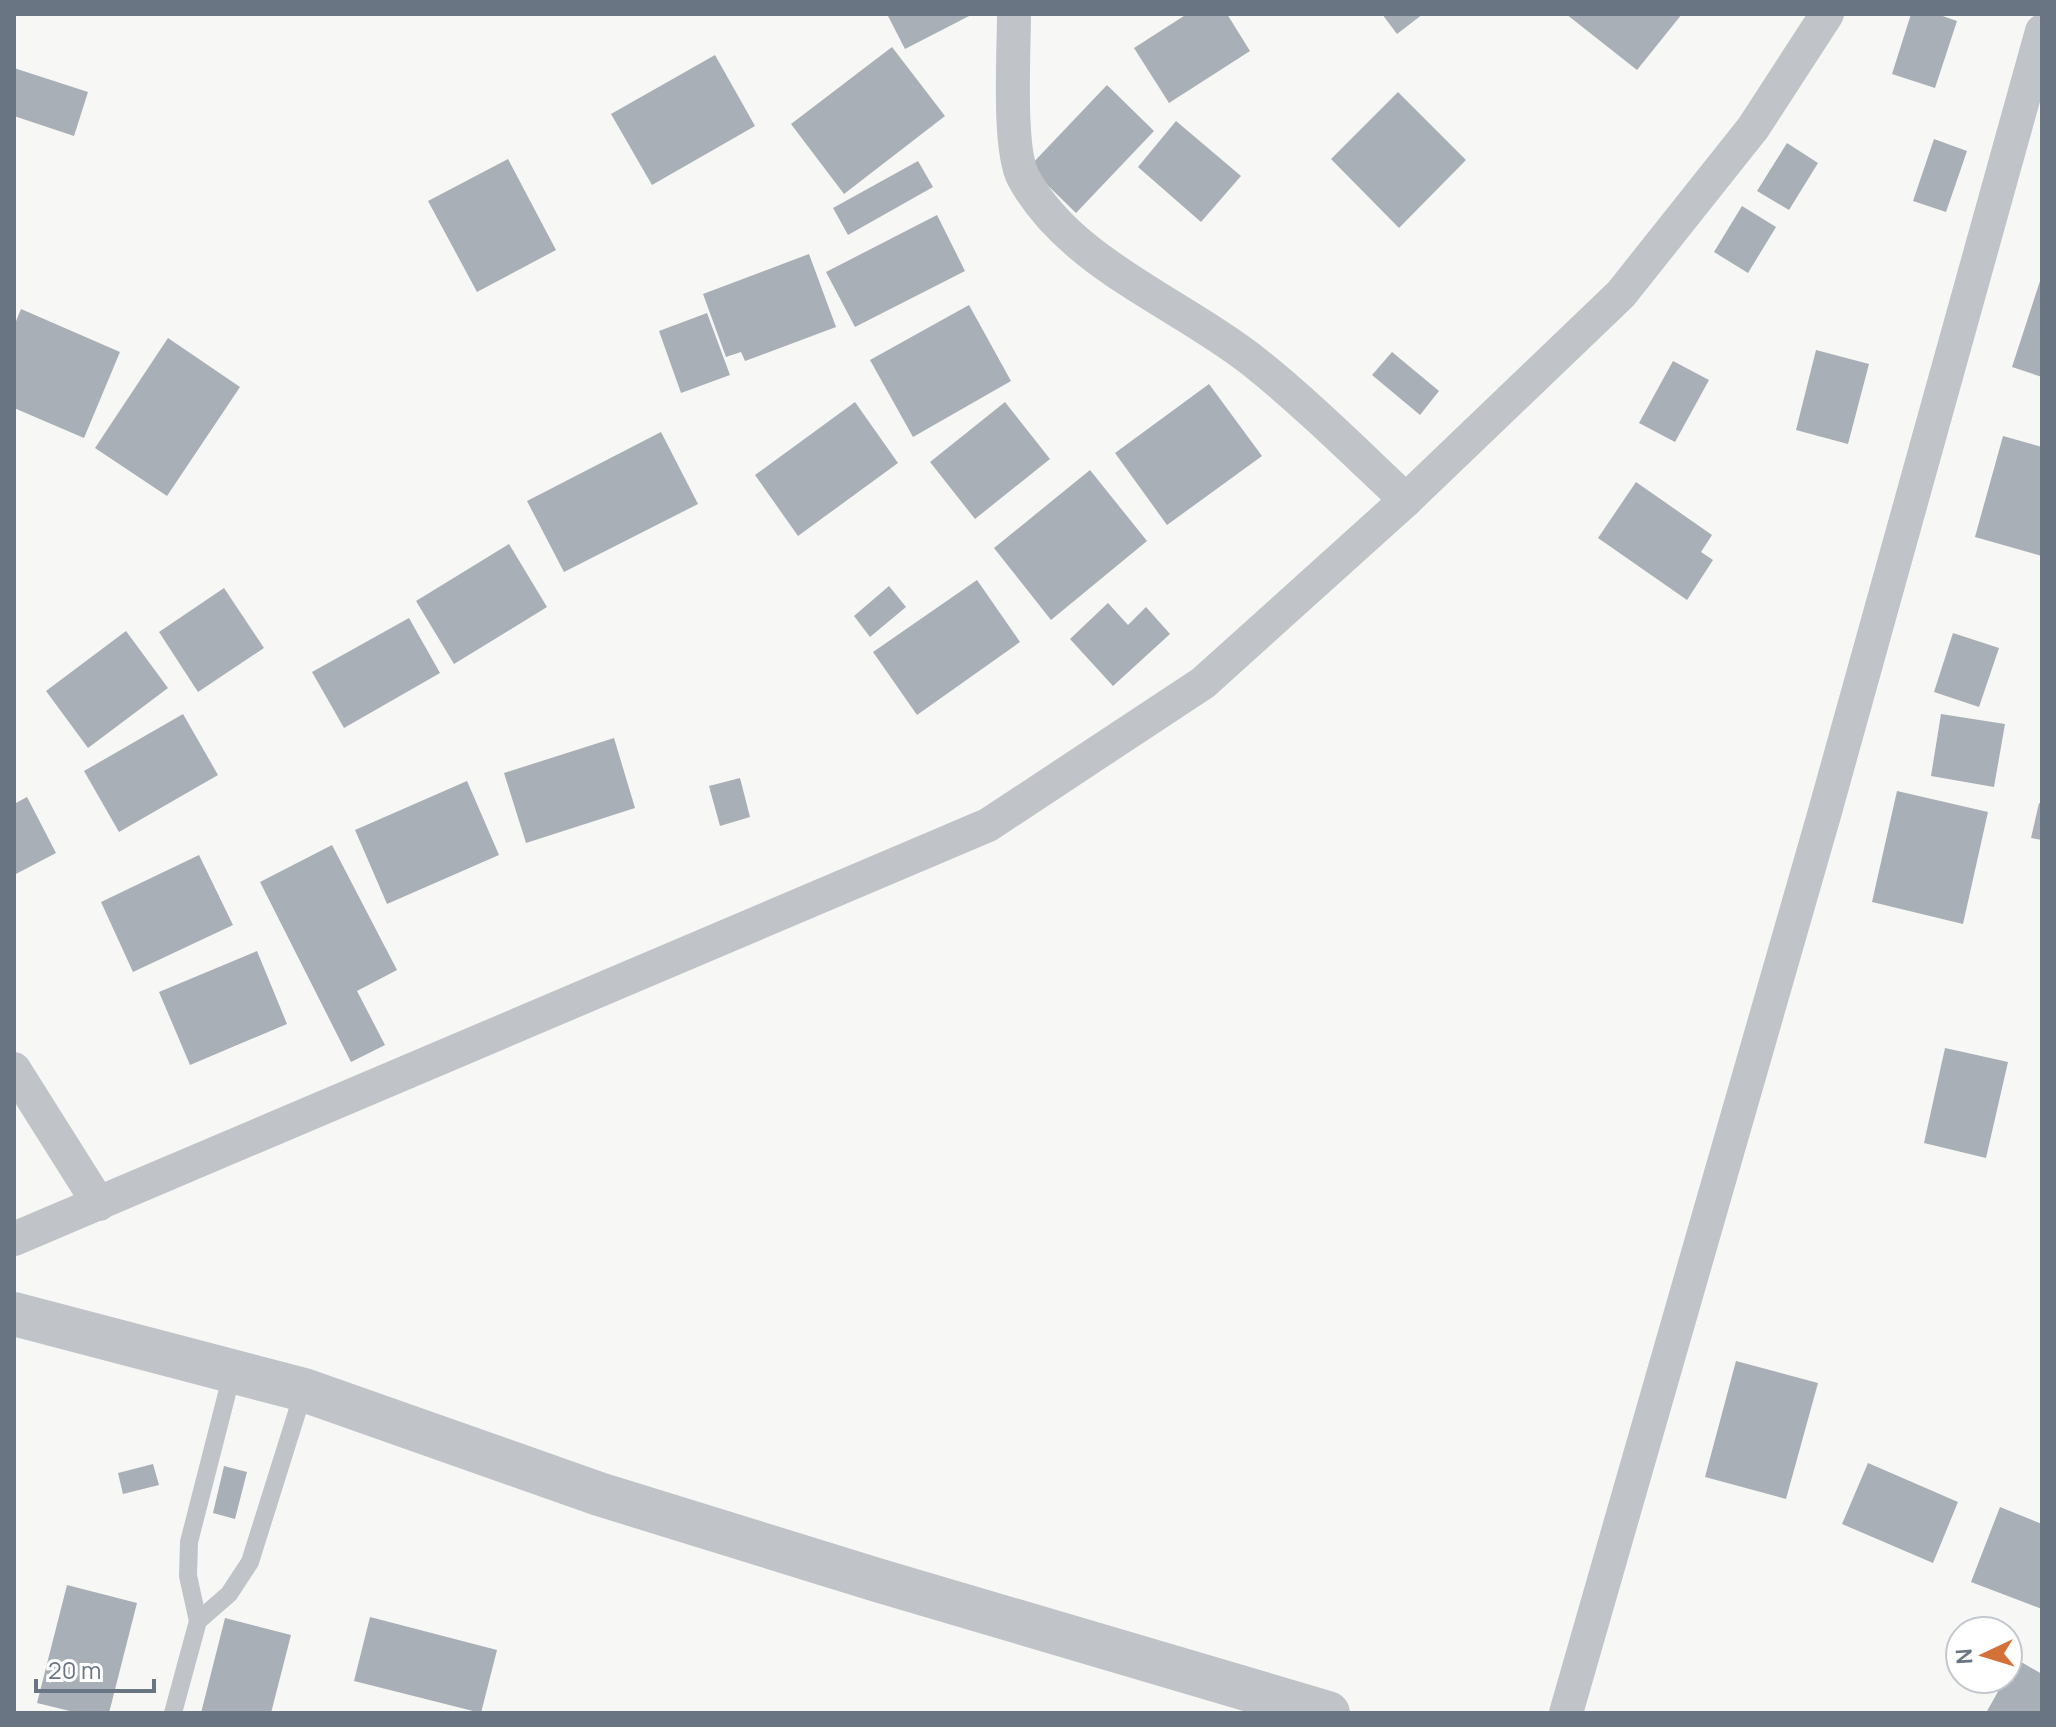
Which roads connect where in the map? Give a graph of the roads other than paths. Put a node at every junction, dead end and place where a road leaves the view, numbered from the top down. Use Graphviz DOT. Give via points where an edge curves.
graph roads {
  1 [pos="1014,14"];
  2 [pos="1827,14"];
  3 [pos="2042,31"];
  4 [pos="1406,500"];
  5 [pos="14,1069"];
  6 [pos="99,1204"];
  7 [pos="14,1239"];
  8 [pos="14,1314"];
  9 [pos="233,1370"];
  10 [pos="304,1390"];
  11 [pos="198,1621"];
  12 [pos="173,1713"];
  13 [pos="1328,1713"];
  14 [pos="1566,1713"];
  1 -- 4 [label="street" via="1015,148 1022,175 1045,208 1084,249 1253,361"];
  2 -- 4 [label="street" via="1753,128 1621,294"];
  3 -- 14 [label="street" via="1816,845"];
  4 -- 6 [label="street" via="1203,683 988,825"];
  5 -- 6 [label="street"];
  6 -- 7 [label="street"];
  8 -- 9 [label="street"];
  9 -- 10 [label="street"];
  9 -- 11 [label="lane" via="189,1542 188,1576"];
  10 -- 11 [label="lane" via="250,1562 229,1594"];
  10 -- 13 [label="street" via="628,1503"];
  11 -- 12 [label="lane"];
}
